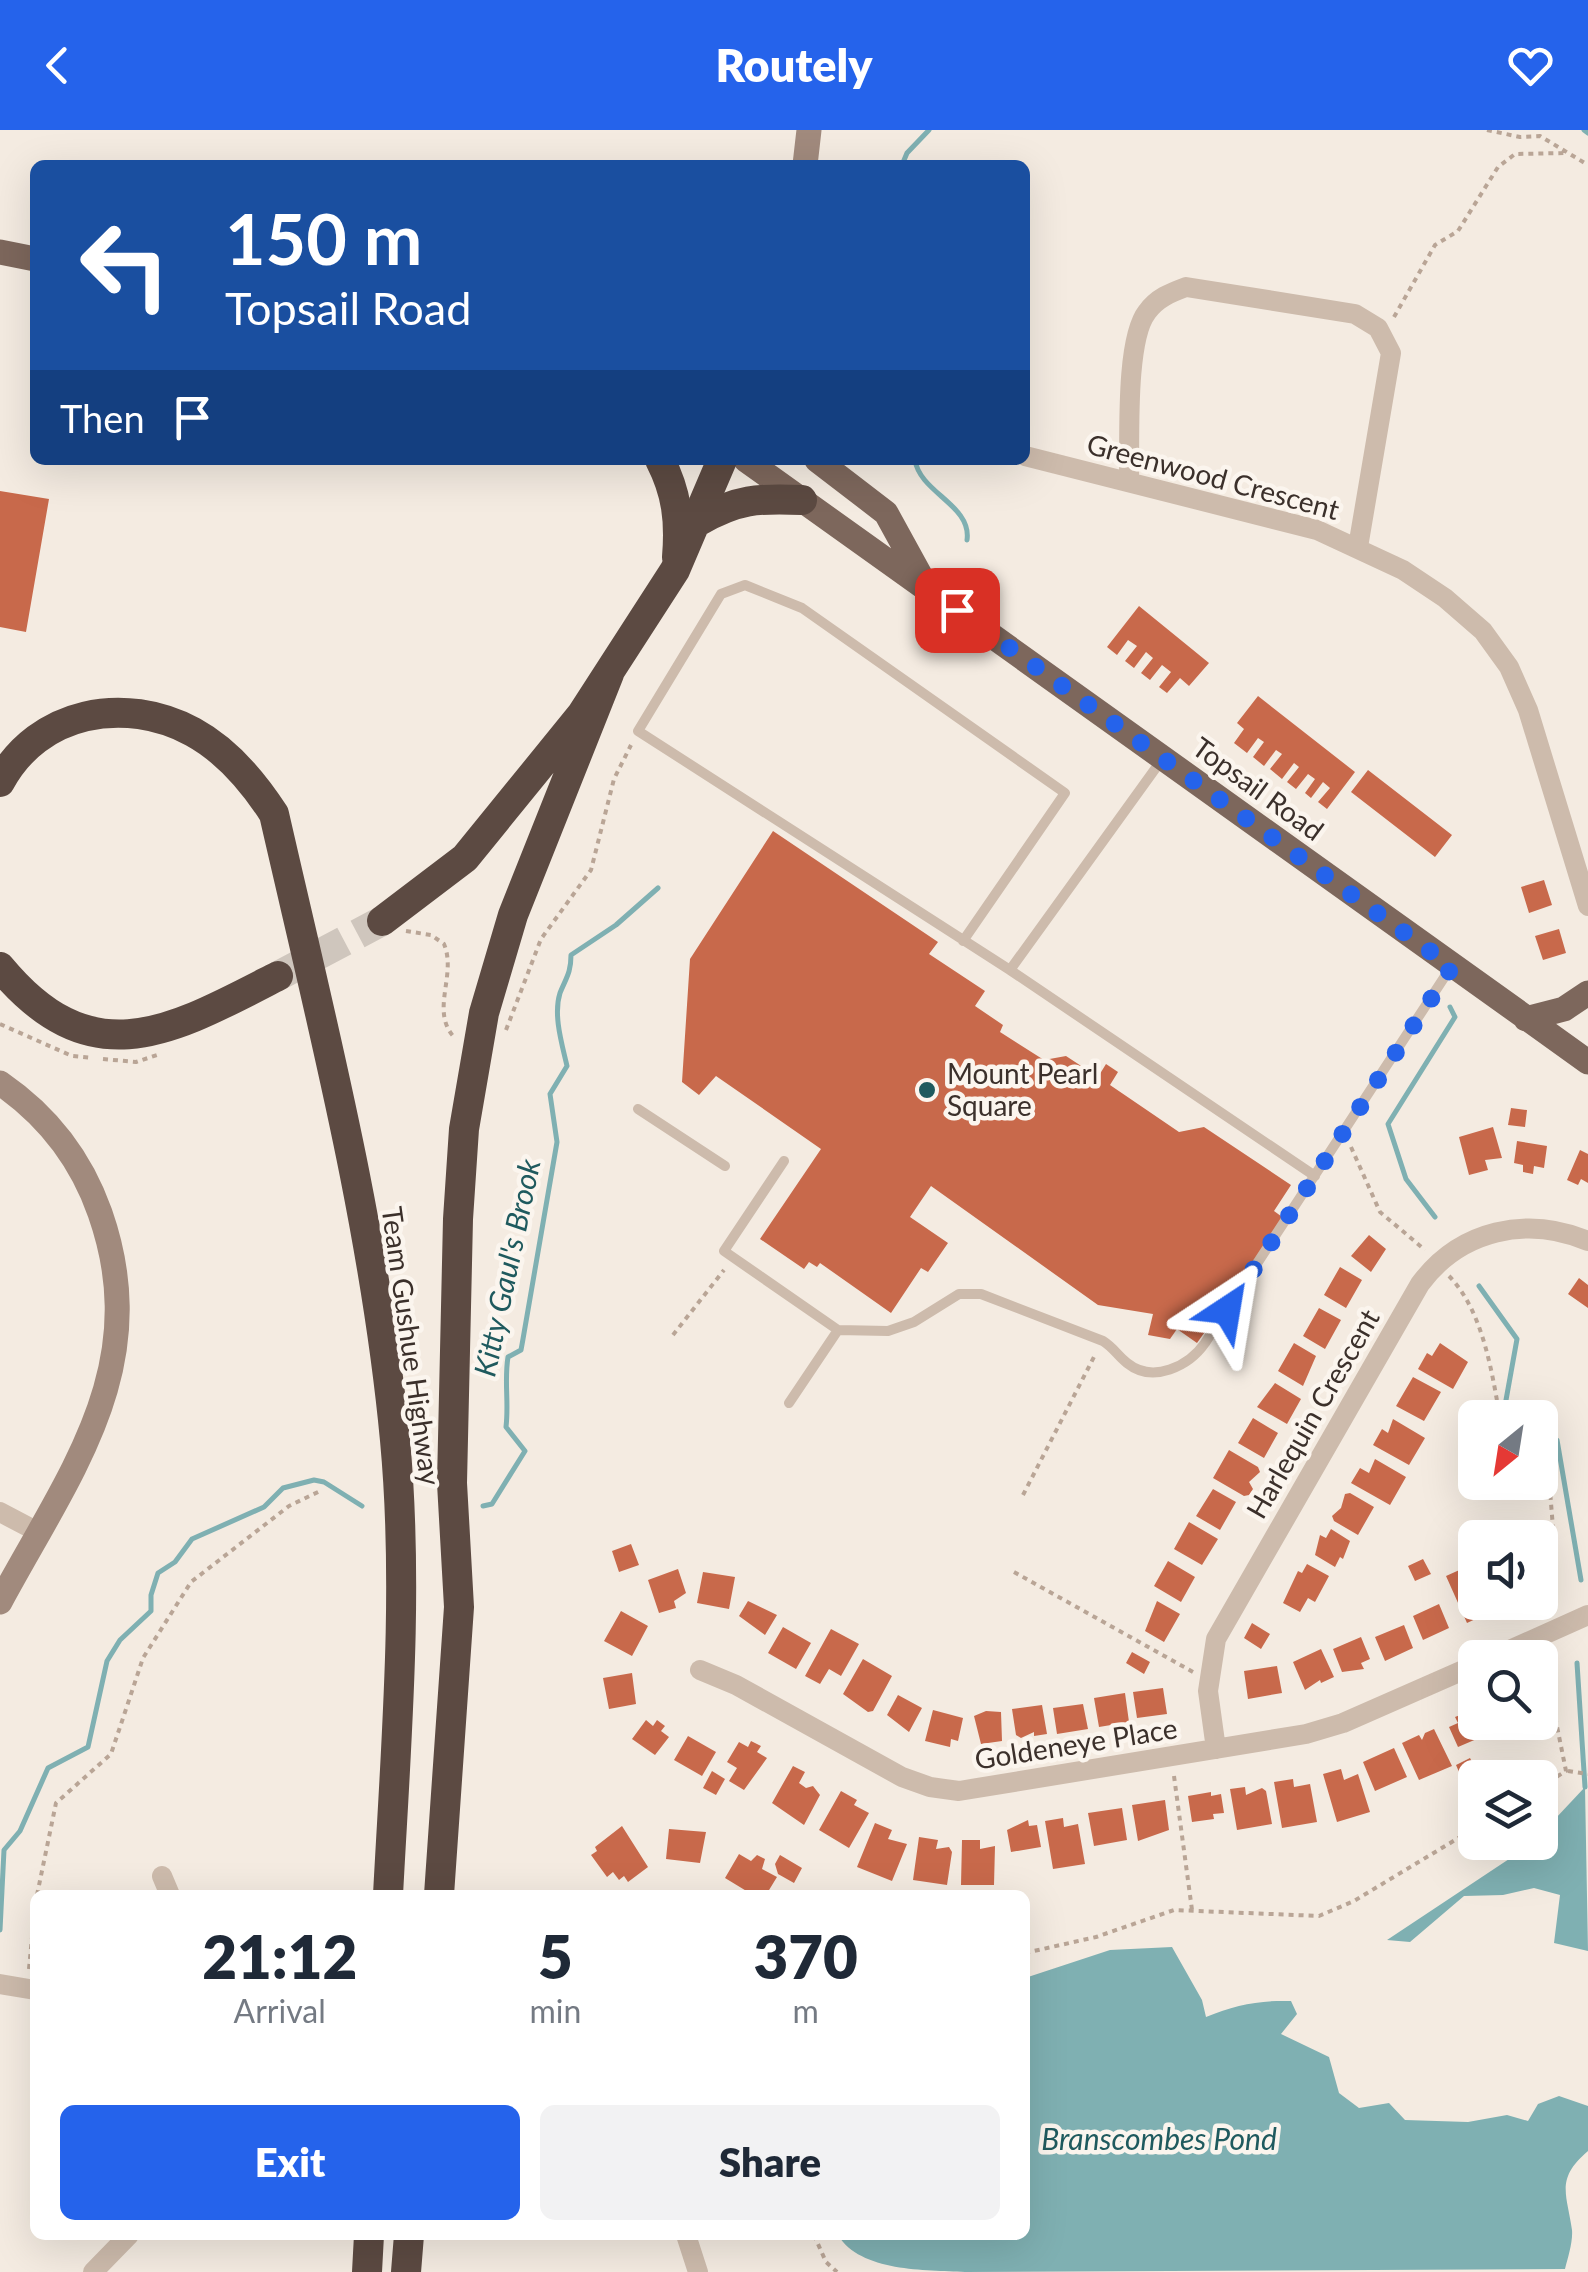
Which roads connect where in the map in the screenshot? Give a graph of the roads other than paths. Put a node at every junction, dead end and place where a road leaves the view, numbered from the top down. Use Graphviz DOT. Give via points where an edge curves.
graph roads {
  1 [pos="808,130"];
  2 [pos="805,160"];
  3 [pos="0,252"];
  4 [pos="30,258"];
  5 [pos="1030,457"];
  6 [pos="662,465"];
  7 [pos="720,465"];
  8 [pos="753,465"];
  9 [pos="824,465"];
  10 [pos="1129,480"];
  11 [pos="802,500"];
  12 [pos="699,521"];
  13 [pos="1358,547"];
  14 [pos="675,570"];
  15 [pos="927,589"];
  16 [pos="609,674"];
  17 [pos="1164,757"];
  18 [pos="0,782"];
  19 [pos="1588,906"];
  20 [pos="386,925"];
  21 [pos="964,940"];
  22 [pos="0,967"];
  23 [pos="1452,967"];
  24 [pos="1010,970"];
  25 [pos="278,976"];
  26 [pos="1588,993"];
  27 [pos="1526,1018"];
  28 [pos="1588,1061"];
  29 [pos="0,1083"];
  30 [pos="638,1109"];
  31 [pos="784,1161"];
  32 [pos="725,1166"];
  33 [pos="1315,1176"];
  34 [pos="1588,1241"];
  35 [pos="838,1330"];
  36 [pos="789,1402"];
  37 [pos="0,1512"];
  38 [pos="38,1532"];
  39 [pos="0,1602"];
  40 [pos="1588,1615"];
  41 [pos="1532,1640"];
  42 [pos="700,1670"];
  43 [pos="1458,1672"];
  44 [pos="1216,1749"];
  45 [pos="388,1890"];
  46 [pos="438,1890"];
  47 [pos="0,1984"];
  48 [pos="30,1990"];
  49 [pos="124,2240"];
  50 [pos="369,2240"];
  51 [pos="409,2240"];
  52 [pos="688,2240"];
  53 [pos="93,2272"];
  54 [pos="367,2272"];
  55 [pos="406,2272"];
  56 [pos="698,2272"];
  1 -- 2 [label="street"];
  3 -- 4 [label="main road"];
  5 -- 10 [label="street, Greenwood Crescent"];
  6 -- 14 [label="highway" via="680,526"];
  7 -- 12 [label="highway"];
  8 -- 11 [label="main road, Topsail Road"];
  9 -- 15 [label="main road" via="886,512"];
  10 -- 13 [label="street, Greenwood Crescent" via="1318,530"];
  10 -- 13 [label="street" via="1134,336 1164,295 1186,288 1355,314 1378,328 1391,353"];
  11 -- 12 [label="highway" via="754,498"];
  11 -- 15 [label="main road, Topsail Road"];
  12 -- 14 [label="highway"];
  13 -- 19 [label="street, Greenwood Crescent" via="1445,598 1483,631 1509,667"];
  14 -- 16 [label="highway"];
  15 -- 17 [label="main road, Topsail Road"];
  16 -- 20 [label="highway" via="503,816"];
  16 -- 46 [label="highway, Team Gushue Highway" via="513,915 474,1062 464,1129 452,1483 459,1607"];
  17 -- 23 [label="main road, Topsail Road"];
  17 -- 24 [label="lane"];
  18 -- 45 [label="highway, Team Gushue Highway" via="30,744 68,719 130,713 195,733 235,766 274,814 344,1121 393,1421 402,1536"];
  21 -- 21 [label="lane" via="1065,792 802,608 745,585 721,594 638,731"];
  21 -- 24 [label="lane"];
  22 -- 25 [label="highway" via="24,996 65,1022 108,1036 146,1034 204,1014"];
  23 -- 27 [label="main road, Topsail Road"];
  23 -- 33 [label="lane"];
  24 -- 33 [label="lane"];
  26 -- 27 [label="main road" via="1564,1009"];
  27 -- 28 [label="main road, Topsail Road"];
  29 -- 38 [label="street" via="60,1136 90,1185 112,1248 120,1306 111,1379 86,1444"];
  30 -- 32 [label="lane"];
  31 -- 35 [label="lane" via="724,1251"];
  33 -- 35 [label="lane" via="1200,1351 1179,1368 1160,1372 1128,1364 1103,1341 981,1294 959,1294 888,1331"];
  34 -- 44 [label="street, Harlequin Crescent" via="1544,1228 1497,1231 1457,1249 1428,1273 1222,1626 1208,1677"];
  35 -- 36 [label="lane"];
  37 -- 38 [label="street"];
  38 -- 39 [label="street"];
  40 -- 41 [label="street"];
  42 -- 44 [label="street, Goldeneye Place" via="902,1777 945,1790"];
  43 -- 44 [label="street, Goldeneye Place" via="1326,1729"];
  47 -- 48 [label="street"];
  49 -- 53 [label="street"];
  50 -- 54 [label="highway"];
  51 -- 55 [label="highway"];
  52 -- 56 [label="street"];
}
